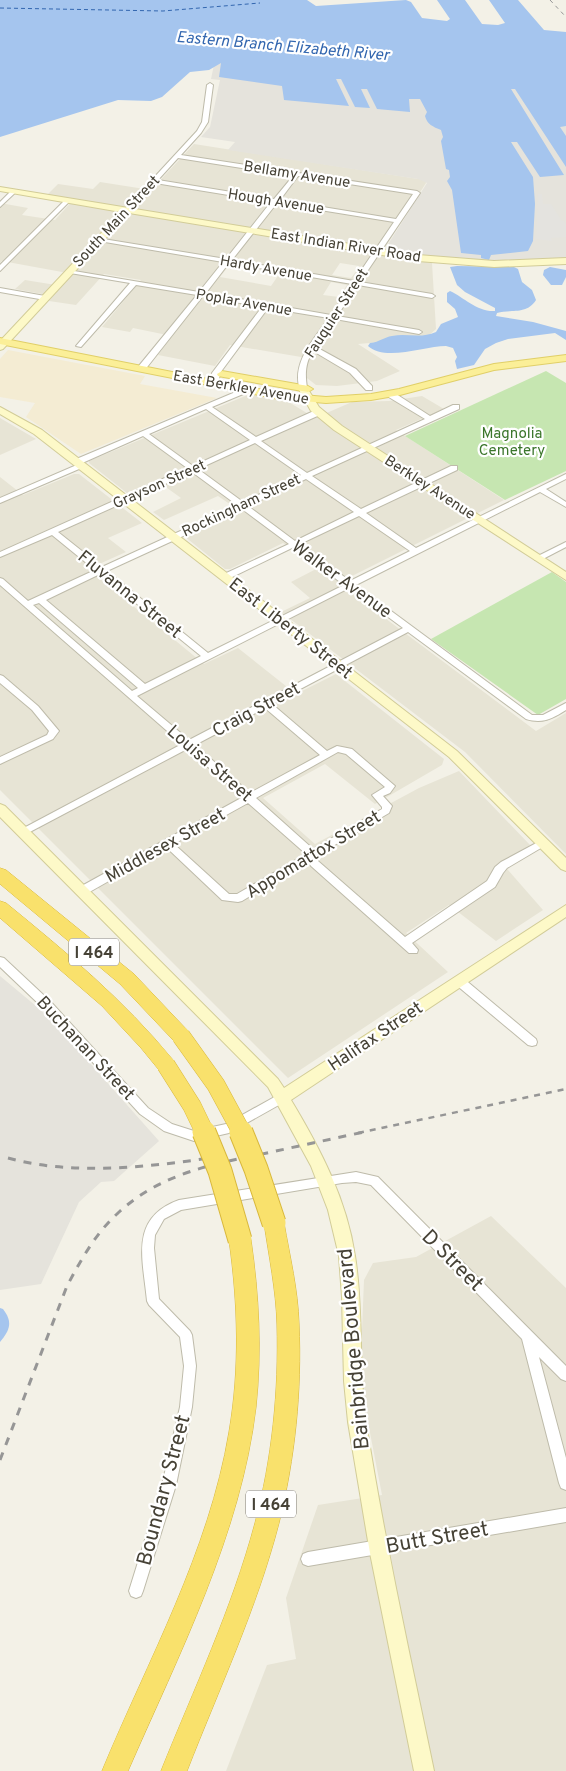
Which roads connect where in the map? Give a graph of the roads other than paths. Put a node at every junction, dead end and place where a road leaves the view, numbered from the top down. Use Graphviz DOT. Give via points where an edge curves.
graph roads {
  1 [pos="210,85"];
  2 [pos="177,156"];
  3 [pos="296,174"];
  4 [pos="153,182"];
  5 [pos="0,189"];
  6 [pos="14,191"];
  7 [pos="417,193"];
  8 [pos="68,200"];
  9 [pos="274,201"];
  10 [pos="0,205"];
  11 [pos="127,210"];
  12 [pos="398,221"];
  13 [pos="251,230"];
  14 [pos="100,239"];
  15 [pos="377,251"];
  16 [pos="227,261"];
  17 [pos="566,261"];
  18 [pos="0,269"];
  19 [pos="70,271"];
  20 [pos="135,282"];
  21 [pos="355,283"];
  22 [pos="0,290"];
  23 [pos="200,294"];
  24 [pos="432,296"];
  25 [pos="45,298"];
  26 [pos="267,306"];
  27 [pos="332,317"];
  28 [pos="0,331"];
  29 [pos="419,332"];
  30 [pos="13,333"];
  31 [pos="2,343"];
  32 [pos="79,346"];
  33 [pos="312,347"];
  34 [pos="566,350"];
  35 [pos="566,358"];
  36 [pos="148,360"];
  37 [pos="141,369"];
  38 [pos="218,378"];
  39 [pos="303,388"];
  40 [pos="369,388"];
  41 [pos="245,390"];
  42 [pos="390,394"];
  43 [pos="308,399"];
  44 [pos="331,400"];
  45 [pos="208,407"];
  46 [pos="456,407"];
  47 [pos="0,410"];
  48 [pos="320,413"];
  49 [pos="430,419"];
  50 [pos="145,434"];
  51 [pos="256,440"];
  52 [pos="368,447"];
  53 [pos="80,464"];
  54 [pos="454,468"];
  55 [pos="191,469"];
  56 [pos="306,475"];
  57 [pos="566,476"];
  58 [pos="422,482"];
  59 [pos="540,489"];
  60 [pos="124,499"];
  61 [pos="0,501"];
  62 [pos="566,505"];
  63 [pos="242,506"];
  64 [pos="360,512"];
  65 [pos="479,519"];
  66 [pos="53,532"];
  67 [pos="173,537"];
  68 [pos="294,544"];
  69 [pos="566,544"];
  70 [pos="415,551"];
  71 [pos="0,555"];
  72 [pos="538,558"];
  73 [pos="101,571"];
  74 [pos="225,577"];
  75 [pos="566,577"];
  76 [pos="0,581"];
  77 [pos="350,585"];
  78 [pos="40,599"];
  79 [pos="27,604"];
  80 [pos="280,620"];
  81 [pos="409,628"];
  82 [pos="91,644"];
  83 [pos="78,650"];
  84 [pos="207,657"];
  85 [pos="338,665"];
  86 [pos="2,682"];
  87 [pos="144,688"];
  88 [pos="131,695"];
  89 [pos="266,704"];
  90 [pos="566,706"];
  91 [pos="188,745"];
  92 [pos="326,755"];
  93 [pos="0,761"];
  94 [pos="249,798"];
  95 [pos="0,809"];
  96 [pos="23,832"];
  97 [pos="544,843"];
  98 [pos="168,844"];
  99 [pos="312,856"];
  100 [pos="566,866"];
  101 [pos="0,874"];
  102 [pos="82,891"];
  103 [pos="0,908"];
  104 [pos="566,910"];
  105 [pos="404,942"];
  106 [pos="413,950"];
  107 [pos="0,961"];
  108 [pos="459,981"];
  109 [pos="532,1042"];
  110 [pos="282,1098"];
  111 [pos="175,1130"];
  112 [pos="326,1182"];
  113 [pos="528,1336"];
  114 [pos="566,1374"];
  115 [pos="566,1483"];
  116 [pos="566,1515"];
  117 [pos="378,1547"];
  118 [pos="308,1559"];
  119 [pos="136,1590"];
  120 [pos="115,1771"];
  121 [pos="174,1771"];
  122 [pos="424,1771"];
  1 -- 2 [label="street, South Main Street" via="202,127"];
  2 -- 3 [label="street, Bellamy Avenue"];
  2 -- 4 [label="street, South Main Street"];
  3 -- 7 [label="street, Bellamy Avenue"];
  3 -- 9 [label="street"];
  4 -- 9 [label="street, Hough Avenue"];
  4 -- 11 [label="street, South Main Street"];
  5 -- 6 [label="street, East Indian River Road"];
  6 -- 8 [label="street, East Indian River Road"];
  6 -- 10 [label="street"];
  7 -- 12 [label="street, Fauquier Street"];
  8 -- 11 [label="street, East Indian River Road"];
  8 -- 18 [label="street"];
  9 -- 12 [label="street, Hough Avenue"];
  9 -- 13 [label="street"];
  11 -- 13 [label="street, East Indian River Road"];
  11 -- 14 [label="street, South Main Street"];
  12 -- 15 [label="street, Fauquier Street"];
  13 -- 15 [label="street, East Indian River Road"];
  13 -- 16 [label="street"];
  14 -- 16 [label="street, Hardy Avenue"];
  14 -- 19 [label="street, South Main Street"];
  15 -- 17 [label="street, East Indian River Road" via="481,264"];
  15 -- 21 [label="street, Fauquier Street"];
  16 -- 21 [label="street, Hardy Avenue"];
  16 -- 23 [label="street"];
  19 -- 20 [label="street, Poplar Avenue"];
  19 -- 25 [label="street, South Main Street"];
  20 -- 23 [label="street, Poplar Avenue"];
  20 -- 32 [label="street"];
  21 -- 24 [label="street, Hardy Avenue"];
  21 -- 27 [label="street, Fauquier Street"];
  22 -- 25 [label="street"];
  23 -- 26 [label="street, Poplar Avenue"];
  23 -- 36 [label="street"];
  25 -- 30 [label="street, South Main Street"];
  26 -- 27 [label="street, Poplar Avenue"];
  26 -- 38 [label="street"];
  27 -- 29 [label="street, Poplar Avenue"];
  27 -- 33 [label="street, Fauquier Street"];
  28 -- 30 [label="main road, East Berkley Avenue"];
  30 -- 31 [label="street, South Main Street"];
  30 -- 32 [label="main road, East Berkley Avenue"];
  31 -- 37 [label="main road, East Berkley Avenue"];
  32 -- 36 [label="main road, East Berkley Avenue"];
  33 -- 39 [label="street, Fauquier Street" via="302,365"];
  33 -- 40 [label="street" via="353,371"];
  34 -- 40 [label="main road, East Berkley Avenue" via="487,359"];
  35 -- 42 [label="main road, East Berkley Avenue" via="494,367"];
  36 -- 37 [label="street"];
  36 -- 38 [label="main road, East Berkley Avenue"];
  37 -- 38 [label="main road, East Berkley Avenue"];
  38 -- 39 [label="main road, East Berkley Avenue"];
  38 -- 41 [label="main road, East Berkley Avenue"];
  39 -- 40 [label="main road, East Berkley Avenue"];
  39 -- 43 [label="street, Berkley Avenue"];
  41 -- 43 [label="main road, East Berkley Avenue"];
  41 -- 45 [label="street"];
  42 -- 44 [label="main road, East Berkley Avenue"];
  42 -- 49 [label="street"];
  43 -- 44 [label="main road, East Berkley Avenue"];
  43 -- 48 [label="street, Berkley Avenue"];
  44 -- 48 [label="main road" via="322,405"];
  45 -- 50 [label="street"];
  45 -- 51 [label="street"];
  46 -- 49 [label="street, Rockingham Street"];
  47 -- 53 [label="street, East Liberty Street" via="38,432"];
  48 -- 51 [label="street, Grayson Street"];
  48 -- 52 [label="street, Berkley Avenue"];
  49 -- 52 [label="street, Rockingham Street"];
  50 -- 53 [label="street"];
  50 -- 55 [label="street, Walker Avenue"];
  51 -- 55 [label="street, Grayson Street"];
  51 -- 56 [label="street"];
  52 -- 56 [label="street, Rockingham Street"];
  52 -- 58 [label="street, Berkley Avenue"];
  53 -- 60 [label="street, East Liberty Street"];
  53 -- 61 [label="street"];
  54 -- 58 [label="street"];
  55 -- 60 [label="street, Grayson Street"];
  55 -- 63 [label="street, Walker Avenue"];
  56 -- 63 [label="street, Rockingham Street"];
  56 -- 64 [label="street"];
  57 -- 59 [label="street"];
  58 -- 64 [label="street"];
  58 -- 65 [label="street, Berkley Avenue"];
  59 -- 62 [label="street"];
  59 -- 65 [label="street"];
  60 -- 66 [label="street, Grayson Street"];
  60 -- 67 [label="street, East Liberty Street"];
  63 -- 67 [label="street, Rockingham Street"];
  63 -- 68 [label="street, Walker Avenue"];
  64 -- 68 [label="street"];
  64 -- 70 [label="street"];
  65 -- 70 [label="street"];
  65 -- 72 [label="street, Berkley Avenue"];
  66 -- 71 [label="street, Grayson Street"];
  66 -- 73 [label="street, Fluvanna Street"];
  67 -- 73 [label="street, Rockingham Street"];
  67 -- 74 [label="street, East Liberty Street"];
  68 -- 74 [label="street"];
  68 -- 77 [label="street, Walker Avenue"];
  69 -- 72 [label="street"];
  70 -- 77 [label="street"];
  72 -- 75 [label="street, Berkley Avenue"];
  73 -- 78 [label="street, Rockingham Street"];
  73 -- 84 [label="street, Fluvanna Street"];
  74 -- 80 [label="street, East Liberty Street"];
  76 -- 79 [label="street, Louisa Street"];
  77 -- 80 [label="street"];
  77 -- 81 [label="street, Walker Avenue"];
  78 -- 79 [label="street, Rockingham Street"];
  78 -- 82 [label="street"];
  79 -- 83 [label="street, Louisa Street"];
  80 -- 84 [label="street"];
  80 -- 85 [label="street, East Liberty Street"];
  81 -- 85 [label="street, Craig Street"];
  81 -- 90 [label="street, Walker Avenue" via="530,717 541,719"];
  82 -- 83 [label="street"];
  82 -- 87 [label="street"];
  83 -- 88 [label="street, Louisa Street"];
  84 -- 87 [label="street"];
  85 -- 89 [label="street, Craig Street"];
  85 -- 97 [label="street, East Liberty Street" via="453,754"];
  86 -- 93 [label="street" via="43,717 54,731 50,737"];
  87 -- 88 [label="street"];
  88 -- 91 [label="street, Louisa Street"];
  89 -- 91 [label="street, Craig Street"];
  89 -- 92 [label="street"];
  91 -- 94 [label="street, Louisa Street"];
  91 -- 96 [label="street, Craig Street"];
  92 -- 94 [label="street, Middlesex Street"];
  92 -- 99 [label="street, Appomattox Street" via="337,749 349,751 390,786 377,795 386,803 386,811"];
  94 -- 98 [label="street, Middlesex Street"];
  94 -- 99 [label="street, Louisa Street"];
  95 -- 96 [label="street, Bainbridge Boulevard"];
  96 -- 102 [label="street, Bainbridge Boulevard"];
  97 -- 100 [label="street, East Liberty Street"];
  97 -- 105 [label="street" via="504,865 491,884"];
  98 -- 99 [label="street, Appomattox Street" via="226,897 238,898"];
  98 -- 102 [label="street, Middlesex Street"];
  99 -- 105 [label="street, Louisa Street" via="314,863"];
  101 -- 121 [label="highway, I 464, bridge" via="127,980 181,1036 230,1110 244,1139 274,1223 288,1331 287,1398 276,1479 254,1564 222,1654"];
  102 -- 110 [label="street, Bainbridge Boulevard" via="273,1083"];
  103 -- 120 [label="highway, I 464, bridge" via="112,1003 143,1034 166,1065 192,1103 210,1141 240,1240 248,1303 247,1370 235,1460 208,1549"];
  104 -- 108 [label="street, Halifax Street"];
  105 -- 106 [label="street, Louisa Street"];
  107 -- 111 [label="street, Buchanan Street" via="47,1005 144,1111"];
  108 -- 109 [label="street"];
  108 -- 110 [label="street, Halifax Street"];
  110 -- 111 [label="street, Halifax Street" via="229,1128 194,1136"];
  110 -- 112 [label="street, Bainbridge Boulevard"];
  112 -- 113 [label="street, D Street" via="356,1177 374,1181"];
  112 -- 117 [label="street, Bainbridge Boulevard" via="347,1256 352,1389"];
  112 -- 119 [label="street, Boundary Street" via="179,1205 160,1215 149,1234 153,1301 186,1335 190,1366 186,1407 169,1485"];
  113 -- 114 [label="street, D Street"];
  113 -- 115 [label="street"];
  116 -- 117 [label="street, Butt Street"];
  117 -- 118 [label="street, Butt Street"];
  117 -- 122 [label="street, Bainbridge Boulevard"];
}
